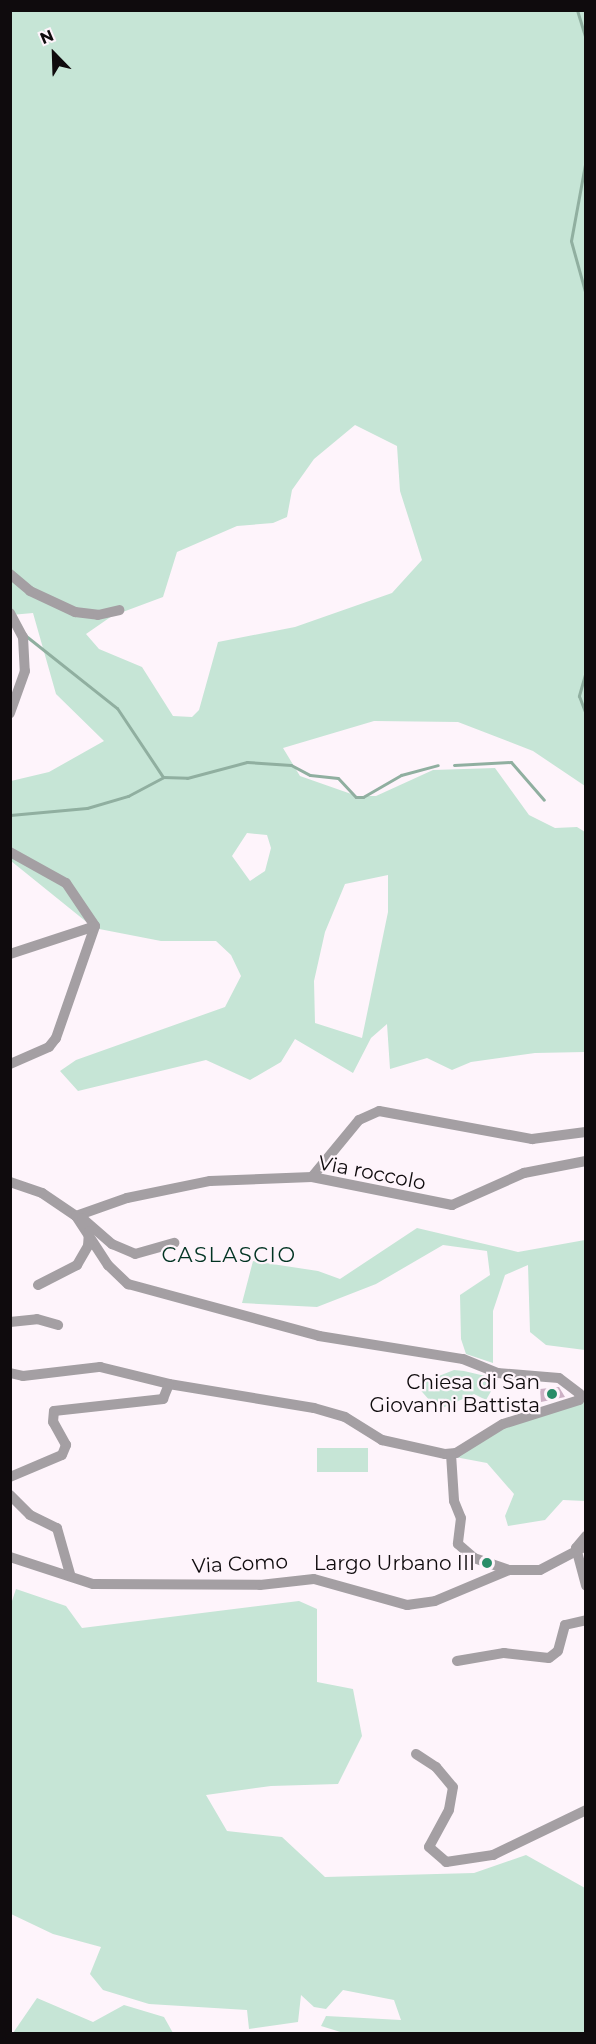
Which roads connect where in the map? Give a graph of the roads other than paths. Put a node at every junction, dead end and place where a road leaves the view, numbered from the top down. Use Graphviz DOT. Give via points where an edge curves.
graph roads {
  1 [pos="10,574"];
  2 [pos="118,610"];
  3 [pos="10,613"];
  4 [pos="10,713"];
  5 [pos="10,852"];
  6 [pos="95,926"];
  7 [pos="10,954"];
  8 [pos="10,1064"];
  9 [pos="585,1132"];
  10 [pos="585,1161"];
  11 [pos="312,1177"];
  12 [pos="10,1182"];
  13 [pos="76,1216"];
  14 [pos="89,1230"];
  15 [pos="174,1243"];
  16 [pos="38,1286"];
  17 [pos="10,1322"];
  18 [pos="58,1325"];
  19 [pos="10,1373"];
  20 [pos="169,1384"];
  21 [pos="583,1394"];
  22 [pos="451,1454"];
  23 [pos="10,1477"];
  24 [pos="10,1495"];
  25 [pos="585,1536"];
  26 [pos="581,1547"];
  27 [pos="10,1557"];
  28 [pos="509,1570"];
  29 [pos="70,1575"];
  30 [pos="585,1586"];
  31 [pos="585,1620"];
  32 [pos="457,1662"];
  33 [pos="416,1754"];
  34 [pos="585,1810"];
  1 -- 2 [label="street" via="30,591 75,612 98,615"];
  3 -- 4 [label="street" via="23,637 25,671"];
  5 -- 6 [label="street" via="66,883"];
  6 -- 7 [label="street"];
  6 -- 8 [label="street" via="56,1038 49,1047"];
  9 -- 11 [label="street" via="532,1139 379,1111 359,1120"];
  10 -- 11 [label="street, Via roccolo" via="524,1173 452,1205"];
  11 -- 13 [label="street, Via roccolo" via="210,1181 127,1198"];
  12 -- 13 [label="street" via="42,1193"];
  13 -- 14 [label="street"];
  13 -- 15 [label="street" via="93,1224 112,1244 135,1254"];
  14 -- 16 [label="street" via="88,1246 77,1265"];
  14 -- 21 [label="street" via="108,1265 128,1284 319,1335 463,1359 496,1373 559,1378"];
  17 -- 18 [label="street" via="37,1319"];
  19 -- 20 [label="street" via="23,1376 100,1367"];
  20 -- 22 [label="street" via="315,1408 345,1417 382,1440"];
  20 -- 23 [label="street" via="163,1399 54,1411 55,1425 66,1445 62,1455"];
  21 -- 22 [label="street" via="574,1402 503,1424"];
  22 -- 28 [label="street" via="454,1501 461,1518 457,1540 474,1558"];
  24 -- 29 [label="street" via="30,1515 57,1528"];
  25 -- 26 [label="street"];
  26 -- 28 [label="street, Via Como" via="540,1570"];
  26 -- 30 [label="street"];
  27 -- 29 [label="street, Via Como"];
  28 -- 29 [label="street, Via Como" via="435,1601 407,1605 314,1579 260,1585 113,1586 93,1584"];
  31 -- 32 [label="street" via="565,1625 558,1652 549,1658 504,1653"];
  33 -- 34 [label="street" via="436,1767 453,1787 449,1810 429,1847 446,1862 493,1855"];
}
